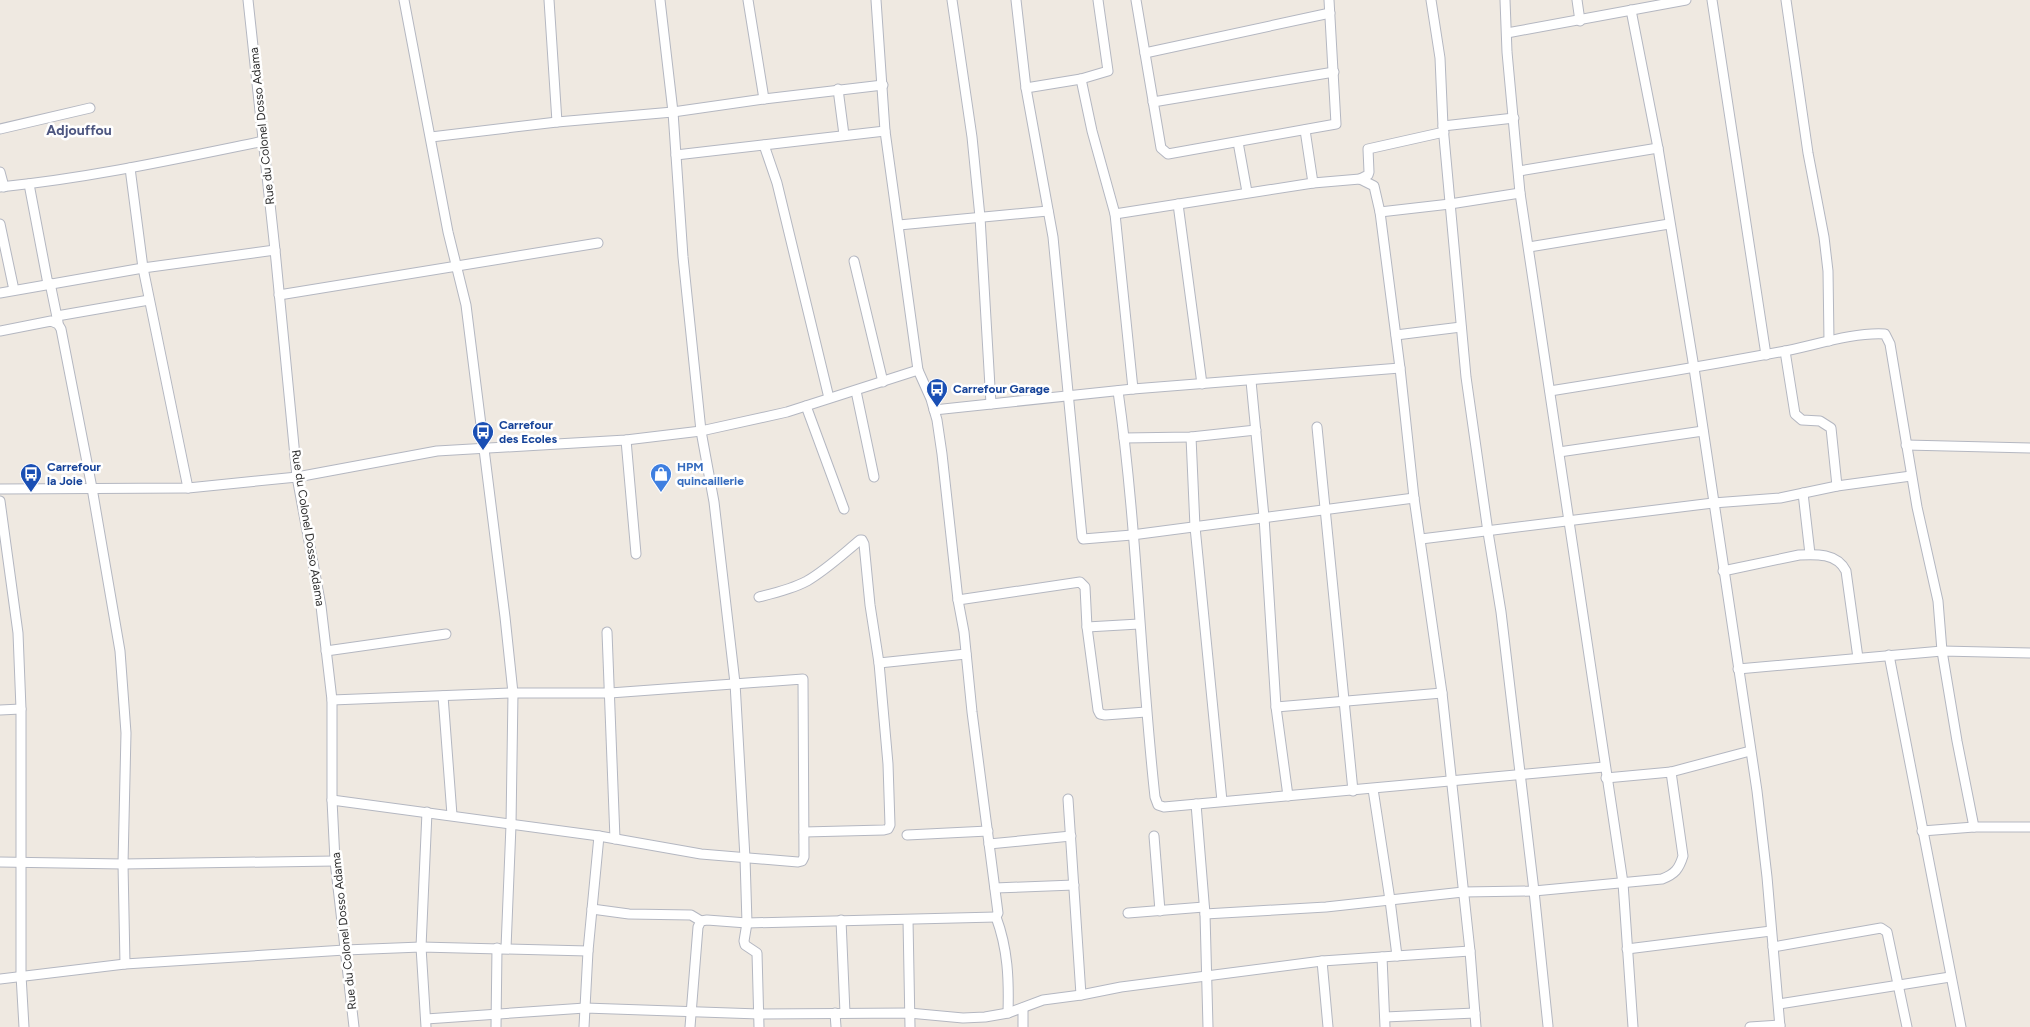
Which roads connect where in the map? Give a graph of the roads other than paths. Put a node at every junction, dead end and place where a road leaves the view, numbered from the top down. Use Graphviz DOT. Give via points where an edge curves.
graph roads {
  1 [pos="248,0"];
  2 [pos="404,0"];
  3 [pos="549,0"];
  4 [pos="660,0"];
  5 [pos="748,0"];
  6 [pos="876,0"];
  7 [pos="952,0"];
  8 [pos="1016,0"];
  9 [pos="1098,0"];
  10 [pos="1136,0"];
  11 [pos="1328,0"];
  12 [pos="1430,0"];
  13 [pos="1505,0"];
  14 [pos="1577,0"];
  15 [pos="1686,0"];
  16 [pos="1712,0"];
  17 [pos="1786,0"];
  18 [pos="1647,3"];
  19 [pos="1631,10"];
  20 [pos="1330,13"];
  21 [pos="1580,21"];
  22 [pos="1507,33"];
  23 [pos="1145,52"];
  24 [pos="1334,72"];
  25 [pos="1081,79"];
  26 [pos="883,84"];
  27 [pos="1026,88"];
  28 [pos="838,89"];
  29 [pos="764,98"];
  30 [pos="1153,102"];
  31 [pos="90,108"];
  32 [pos="673,112"];
  33 [pos="1514,118"];
  34 [pos="557,122"];
  35 [pos="0,129"];
  36 [pos="1443,129"];
  37 [pos="1305,130"];
  38 [pos="885,131"];
  39 [pos="844,135"];
  40 [pos="431,137"];
  41 [pos="264,141"];
  42 [pos="1238,142"];
  43 [pos="764,145"];
  44 [pos="1658,148"];
  45 [pos="676,155"];
  46 [pos="130,168"];
  47 [pos="1519,171"];
  48 [pos="0,172"];
  49 [pos="1360,178"];
  50 [pos="1313,183"];
  51 [pos="29,184"];
  52 [pos="2,187"];
  53 [pos="1247,192"];
  54 [pos="1520,193"];
  55 [pos="1178,204"];
  56 [pos="1450,204"];
  57 [pos="1048,211"];
  58 [pos="1380,212"];
  59 [pos="1115,214"];
  60 [pos="980,217"];
  61 [pos="0,224"];
  62 [pos="1669,224"];
  63 [pos="899,225"];
  64 [pos="598,243"];
  65 [pos="1529,247"];
  66 [pos="275,250"];
  67 [pos="854,261"];
  68 [pos="457,267"];
  69 [pos="143,268"];
  70 [pos="49,284"];
  71 [pos="14,290"];
  72 [pos="0,293"];
  73 [pos="279,295"];
  74 [pos="149,300"];
  75 [pos="57,320"];
  76 [pos="1461,327"];
  77 [pos="0,331"];
  78 [pos="1396,336"];
  79 [pos="1829,341"];
  80 [pos="1785,351"];
  81 [pos="1766,355"];
  82 [pos="1400,368"];
  83 [pos="1694,368"];
  84 [pos="918,370"];
  85 [pos="1252,381"];
  86 [pos="883,382"];
  87 [pos="1202,384"];
  88 [pos="1133,389"];
  89 [pos="856,391"];
  90 [pos="1118,391"];
  91 [pos="1550,392"];
  92 [pos="1069,396"];
  93 [pos="830,398"];
  94 [pos="991,404"];
  95 [pos="806,406"];
  96 [pos="934,410"];
  97 [pos="1318,428"];
  98 [pos="1256,430"];
  99 [pos="701,431"];
  100 [pos="1703,431"];
  101 [pos="1191,436"];
  102 [pos="1124,438"];
  103 [pos="626,440"];
  104 [pos="1906,445"];
  105 [pos="2030,448"];
  106 [pos="484,449"];
  107 [pos="1559,452"];
  108 [pos="297,476"];
  109 [pos="1911,476"];
  110 [pos="874,477"];
  111 [pos="1837,486"];
  112 [pos="92,488"];
  113 [pos="188,488"];
  114 [pos="0,489"];
  115 [pos="1803,494"];
  116 [pos="1414,498"];
  117 [pos="0,501"];
  118 [pos="1713,503"];
  119 [pos="844,509"];
  120 [pos="1324,509"];
  121 [pos="1264,517"];
  122 [pos="1568,520"];
  123 [pos="1196,527"];
  124 [pos="1488,532"];
  125 [pos="1132,536"];
  126 [pos="1421,539"];
  127 [pos="636,554"];
  128 [pos="1810,554"];
  129 [pos="1723,571"];
  130 [pos="759,598"];
  131 [pos="958,600"];
  132 [pos="1139,624"];
  133 [pos="1087,627"];
  134 [pos="607,632"];
  135 [pos="446,634"];
  136 [pos="326,651"];
  137 [pos="1942,651"];
  138 [pos="2030,653"];
  139 [pos="966,654"];
  140 [pos="1889,655"];
  141 [pos="1858,658"];
  142 [pos="879,663"];
  143 [pos="1738,669"];
  144 [pos="735,683"];
  145 [pos="513,693"];
  146 [pos="610,693"];
  147 [pos="1442,693"];
  148 [pos="443,696"];
  149 [pos="332,700"];
  150 [pos="1344,701"];
  151 [pos="1276,707"];
  152 [pos="21,709"];
  153 [pos="0,710"];
  154 [pos="1146,712"];
  155 [pos="1750,751"];
  156 [pos="1604,768"];
  157 [pos="1672,772"];
  158 [pos="1521,776"];
  159 [pos="1606,778"];
  160 [pos="1452,782"];
  161 [pos="1373,789"];
  162 [pos="1353,791"];
  163 [pos="1288,796"];
  164 [pos="1068,799"];
  165 [pos="332,800"];
  166 [pos="1222,801"];
  167 [pos="1196,804"];
  168 [pos="427,812"];
  169 [pos="452,815"];
  170 [pos="511,825"];
  171 [pos="1974,827"];
  172 [pos="2030,827"];
  173 [pos="988,831"];
  174 [pos="1922,831"];
  175 [pos="804,832"];
  176 [pos="907,835"];
  177 [pos="599,836"];
  178 [pos="1071,836"];
  179 [pos="1154,836"];
  180 [pos="615,839"];
  181 [pos="989,844"];
  182 [pos="745,858"];
  183 [pos="335,860"];
  184 [pos="0,862"];
  185 [pos="20,862"];
  186 [pos="123,864"];
  187 [pos="1623,883"];
  188 [pos="1074,885"];
  189 [pos="995,888"];
  190 [pos="1534,891"];
  191 [pos="1463,892"];
  192 [pos="1390,900"];
  193 [pos="592,909"];
  194 [pos="1160,911"];
  195 [pos="1204,911"];
  196 [pos="1128,914"];
  197 [pos="996,918"];
  198 [pos="841,920"];
  199 [pos="908,920"];
  200 [pos="701,921"];
  201 [pos="746,922"];
  202 [pos="1771,930"];
  203 [pos="421,947"];
  204 [pos="1773,947"];
  205 [pos="502,948"];
  206 [pos="1627,949"];
  207 [pos="346,950"];
  208 [pos="588,951"];
  209 [pos="1470,951"];
  210 [pos="1397,956"];
  211 [pos="1382,957"];
  212 [pos="1322,961"];
  213 [pos="125,964"];
  214 [pos="21,975"];
  215 [pos="1206,976"];
  216 [pos="1950,977"];
  217 [pos="0,978"];
  218 [pos="1900,986"];
  219 [pos="1081,995"];
  220 [pos="1779,1004"];
  221 [pos="585,1008"];
  222 [pos="1023,1008"];
  223 [pos="690,1012"];
  224 [pos="834,1013"];
  225 [pos="845,1013"];
  226 [pos="910,1013"];
  227 [pos="1008,1013"];
  228 [pos="1475,1013"];
  229 [pos="496,1014"];
  230 [pos="758,1014"];
  231 [pos="1385,1017"];
  232 [pos="426,1023"];
  233 [pos="1548,1026"];
  234 [pos="1780,1026"];
  235 [pos="24,1027"];
  236 [pos="354,1027"];
  237 [pos="496,1027"];
  238 [pos="584,1027"];
  239 [pos="690,1027"];
  240 [pos="759,1027"];
  241 [pos="836,1027"];
  242 [pos="910,1027"];
  243 [pos="1023,1027"];
  244 [pos="1208,1027"];
  245 [pos="1328,1027"];
  246 [pos="1386,1027"];
  247 [pos="1476,1027"];
  248 [pos="1633,1027"];
  249 [pos="1750,1027"];
  250 [pos="1908,1027"];
  251 [pos="1961,1027"];
  1 -- 41 [label="street, Rue du Colonel Dosso Adama"];
  2 -- 40 [label="street"];
  3 -- 34 [label="street"];
  4 -- 32 [label="street"];
  5 -- 29 [label="street"];
  6 -- 26 [label="street"];
  7 -- 60 [label="street"];
  8 -- 27 [label="street"];
  9 -- 25 [label="street" via="1108,69"];
  10 -- 23 [label="street"];
  11 -- 20 [label="street"];
  12 -- 36 [label="street" via="1440,58"];
  13 -- 22 [label="street"];
  14 -- 21 [label="street"];
  15 -- 18 [label="street"];
  16 -- 81 [label="street"];
  17 -- 79 [label="street" via="1824,237"];
  18 -- 19 [label="street"];
  19 -- 21 [label="street"];
  19 -- 44 [label="street"];
  20 -- 23 [label="street"];
  20 -- 24 [label="street"];
  21 -- 22 [label="street"];
  22 -- 33 [label="street"];
  23 -- 30 [label="street"];
  24 -- 30 [label="street"];
  24 -- 37 [label="street" via="1336,124"];
  25 -- 27 [label="street"];
  25 -- 59 [label="street"];
  26 -- 28 [label="street"];
  26 -- 38 [label="street"];
  27 -- 57 [label="street"];
  28 -- 29 [label="street"];
  28 -- 39 [label="street"];
  29 -- 32 [label="street"];
  30 -- 42 [label="street" via="1161,148 1168,154"];
  31 -- 35 [label="street"];
  32 -- 34 [label="street"];
  32 -- 45 [label="street"];
  33 -- 36 [label="street"];
  33 -- 47 [label="street"];
  34 -- 40 [label="street"];
  36 -- 49 [label="street" via="1368,149 1369,172"];
  36 -- 56 [label="street"];
  37 -- 42 [label="street"];
  37 -- 50 [label="street"];
  38 -- 39 [label="street"];
  38 -- 63 [label="street"];
  39 -- 43 [label="street"];
  40 -- 68 [label="street"];
  41 -- 46 [label="street"];
  41 -- 66 [label="street, Rue du Colonel Dosso Adama"];
  42 -- 53 [label="street"];
  43 -- 45 [label="street"];
  43 -- 93 [label="street" via="777,183"];
  44 -- 47 [label="street"];
  44 -- 62 [label="street"];
  45 -- 99 [label="street"];
  46 -- 51 [label="street"];
  46 -- 69 [label="street"];
  47 -- 54 [label="street"];
  48 -- 52 [label="street"];
  49 -- 50 [label="street"];
  49 -- 58 [label="street" via="1374,186"];
  50 -- 53 [label="street"];
  51 -- 52 [label="street"];
  51 -- 70 [label="street"];
  53 -- 55 [label="street"];
  54 -- 56 [label="street"];
  54 -- 65 [label="street"];
  55 -- 59 [label="street"];
  55 -- 87 [label="street"];
  56 -- 58 [label="street"];
  56 -- 76 [label="street"];
  57 -- 60 [label="street"];
  57 -- 92 [label="street"];
  58 -- 78 [label="street"];
  59 -- 88 [label="street"];
  60 -- 63 [label="street"];
  60 -- 94 [label="street"];
  61 -- 71 [label="street"];
  62 -- 65 [label="street"];
  62 -- 83 [label="street"];
  63 -- 84 [label="street"];
  64 -- 68 [label="street"];
  65 -- 91 [label="street"];
  66 -- 69 [label="street"];
  66 -- 73 [label="street, Rue du Colonel Dosso Adama"];
  67 -- 86 [label="street"];
  68 -- 73 [label="street"];
  68 -- 106 [label="street" via="466,306"];
  69 -- 70 [label="street"];
  69 -- 74 [label="street"];
  70 -- 71 [label="street"];
  70 -- 75 [label="street"];
  71 -- 72 [label="street"];
  73 -- 108 [label="street, Rue du Colonel Dosso Adama"];
  74 -- 75 [label="street"];
  74 -- 113 [label="street"];
  75 -- 77 [label="street"];
  75 -- 112 [label="street"];
  76 -- 78 [label="street"];
  76 -- 124 [label="street"];
  78 -- 82 [label="street"];
  79 -- 80 [label="street"];
  79 -- 104 [label="street" via="1885,334 1890,344"];
  80 -- 81 [label="street"];
  80 -- 111 [label="street" via="1795,414 1802,420 1820,421 1831,428"];
  81 -- 83 [label="street"];
  82 -- 85 [label="street"];
  82 -- 116 [label="street"];
  83 -- 91 [label="street"];
  83 -- 100 [label="street"];
  84 -- 86 [label="street"];
  84 -- 96 [label="street"];
  85 -- 87 [label="street"];
  85 -- 98 [label="street"];
  86 -- 89 [label="street"];
  87 -- 88 [label="street"];
  88 -- 90 [label="street"];
  89 -- 93 [label="street"];
  89 -- 110 [label="street"];
  90 -- 92 [label="street"];
  90 -- 102 [label="street"];
  91 -- 107 [label="street"];
  92 -- 94 [label="street"];
  92 -- 125 [label="street" via="1082,537"];
  93 -- 95 [label="street"];
  94 -- 96 [label="street"];
  95 -- 99 [label="street"];
  95 -- 119 [label="street"];
  96 -- 131 [label="street"];
  97 -- 120 [label="street"];
  98 -- 101 [label="street"];
  98 -- 121 [label="street"];
  99 -- 103 [label="street"];
  99 -- 144 [label="street" via="714,502"];
  100 -- 107 [label="street"];
  100 -- 118 [label="street"];
  101 -- 102 [label="street"];
  101 -- 123 [label="street"];
  102 -- 125 [label="street"];
  103 -- 106 [label="street"];
  103 -- 127 [label="street"];
  104 -- 105 [label="street"];
  104 -- 109 [label="street"];
  106 -- 108 [label="street" via="437,451"];
  106 -- 145 [label="street"];
  107 -- 122 [label="street"];
  108 -- 113 [label="street"];
  108 -- 136 [label="street, Rue du Colonel Dosso Adama"];
  109 -- 111 [label="street"];
  109 -- 137 [label="street" via="1938,601"];
  111 -- 115 [label="street"];
  112 -- 113 [label="street"];
  112 -- 114 [label="street"];
  112 -- 186 [label="street" via="120,651 126,733"];
  115 -- 118 [label="street"];
  115 -- 128 [label="street"];
  116 -- 120 [label="street"];
  116 -- 126 [label="street"];
  117 -- 152 [label="street" via="18,633"];
  118 -- 122 [label="street"];
  118 -- 129 [label="street"];
  120 -- 121 [label="street"];
  120 -- 150 [label="street"];
  121 -- 123 [label="street"];
  121 -- 151 [label="street"];
  122 -- 124 [label="street"];
  122 -- 156 [label="street"];
  123 -- 125 [label="street"];
  123 -- 166 [label="street"];
  124 -- 126 [label="street"];
  124 -- 158 [label="street"];
  125 -- 132 [label="street"];
  126 -- 147 [label="street"];
  128 -- 129 [label="street"];
  128 -- 141 [label="street" via="1831,557 1839,561 1846,571"];
  129 -- 143 [label="street"];
  130 -- 142 [label="street" via="807,581 862,540"];
  131 -- 133 [label="street" via="1080,582 1085,587"];
  131 -- 139 [label="street"];
  132 -- 133 [label="street"];
  132 -- 154 [label="street"];
  133 -- 154 [label="street" via="1100,714"];
  134 -- 146 [label="street"];
  135 -- 136 [label="street"];
  136 -- 149 [label="street, Rue du Colonel Dosso Adama"];
  137 -- 138 [label="street"];
  137 -- 140 [label="street"];
  137 -- 171 [label="street"];
  139 -- 142 [label="street"];
  139 -- 173 [label="street"];
  140 -- 141 [label="street"];
  140 -- 174 [label="street"];
  141 -- 143 [label="street"];
  142 -- 175 [label="street" via="890,825 884,830"];
  143 -- 155 [label="street"];
  144 -- 146 [label="street"];
  144 -- 175 [label="street" via="803,680"];
  144 -- 182 [label="street"];
  145 -- 146 [label="street"];
  145 -- 148 [label="street"];
  145 -- 170 [label="street"];
  146 -- 180 [label="street"];
  147 -- 150 [label="street"];
  147 -- 160 [label="street"];
  148 -- 149 [label="street"];
  148 -- 169 [label="street"];
  149 -- 165 [label="street, Rue du Colonel Dosso Adama"];
  150 -- 151 [label="street"];
  150 -- 162 [label="street"];
  151 -- 163 [label="street"];
  152 -- 153 [label="street"];
  152 -- 185 [label="street"];
  154 -- 167 [label="street" via="1158,805"];
  155 -- 157 [label="street"];
  155 -- 202 [label="street"];
  156 -- 158 [label="street"];
  156 -- 159 [label="street"];
  157 -- 159 [label="street"];
  157 -- 187 [label="street" via="1682,856 1680,866 1674,875 1662,879"];
  158 -- 160 [label="street"];
  158 -- 190 [label="street"];
  159 -- 187 [label="street"];
  160 -- 161 [label="street"];
  160 -- 191 [label="street"];
  161 -- 162 [label="street"];
  161 -- 192 [label="street"];
  162 -- 163 [label="street"];
  163 -- 166 [label="street"];
  164 -- 178 [label="street"];
  165 -- 168 [label="street"];
  165 -- 183 [label="street, Rue du Colonel Dosso Adama"];
  166 -- 167 [label="street"];
  167 -- 195 [label="street"];
  168 -- 169 [label="street"];
  168 -- 203 [label="street"];
  169 -- 170 [label="street"];
  170 -- 177 [label="street"];
  170 -- 205 [label="street"];
  171 -- 172 [label="street"];
  171 -- 174 [label="street"];
  173 -- 176 [label="street"];
  173 -- 181 [label="street"];
  174 -- 216 [label="street"];
  175 -- 182 [label="street" via="802,861"];
  177 -- 180 [label="street"];
  177 -- 193 [label="street"];
  178 -- 181 [label="street"];
  178 -- 188 [label="street"];
  179 -- 194 [label="street"];
  180 -- 182 [label="street"];
  181 -- 189 [label="street"];
  182 -- 201 [label="street"];
  183 -- 186 [label="street"];
  183 -- 207 [label="street, Rue du Colonel Dosso Adama"];
  184 -- 185 [label="street"];
  185 -- 186 [label="street"];
  185 -- 214 [label="street"];
  186 -- 213 [label="street"];
  187 -- 190 [label="street"];
  187 -- 206 [label="street"];
  188 -- 189 [label="street"];
  188 -- 219 [label="street"];
  189 -- 197 [label="street"];
  190 -- 191 [label="street"];
  190 -- 233 [label="street"];
  191 -- 192 [label="street"];
  191 -- 209 [label="street"];
  192 -- 195 [label="street" via="1326,907"];
  192 -- 210 [label="street"];
  193 -- 200 [label="street" via="629,914 691,915"];
  193 -- 208 [label="street"];
  194 -- 195 [label="street"];
  194 -- 196 [label="street"];
  195 -- 215 [label="street"];
  197 -- 199 [label="street"];
  197 -- 227 [label="street" via="1006,951"];
  198 -- 199 [label="street"];
  198 -- 201 [label="street"];
  198 -- 225 [label="street"];
  199 -- 226 [label="street"];
  200 -- 201 [label="street"];
  200 -- 223 [label="street"];
  201 -- 230 [label="street" via="745,945 757,953"];
  202 -- 204 [label="street"];
  202 -- 206 [label="street"];
  203 -- 205 [label="street"];
  203 -- 207 [label="street"];
  203 -- 232 [label="street"];
  204 -- 218 [label="street" via="1881,928 1887,932"];
  204 -- 220 [label="street"];
  205 -- 208 [label="street"];
  205 -- 229 [label="street"];
  206 -- 248 [label="street"];
  207 -- 213 [label="street"];
  207 -- 236 [label="street, Rue du Colonel Dosso Adama"];
  208 -- 221 [label="street"];
  209 -- 210 [label="street"];
  209 -- 228 [label="street"];
  210 -- 211 [label="street"];
  211 -- 212 [label="street"];
  211 -- 231 [label="street"];
  212 -- 215 [label="street"];
  212 -- 245 [label="street"];
  213 -- 214 [label="street"];
  214 -- 217 [label="street"];
  214 -- 235 [label="street"];
  215 -- 219 [label="street"];
  215 -- 244 [label="street"];
  216 -- 218 [label="street"];
  216 -- 251 [label="street"];
  218 -- 220 [label="street"];
  218 -- 250 [label="street"];
  219 -- 222 [label="street" via="1043,1000"];
  220 -- 234 [label="street"];
  221 -- 223 [label="street"];
  221 -- 229 [label="street"];
  221 -- 238 [label="street"];
  222 -- 227 [label="street"];
  222 -- 243 [label="street"];
  223 -- 230 [label="street"];
  223 -- 239 [label="street"];
  224 -- 225 [label="street"];
  224 -- 230 [label="street"];
  224 -- 241 [label="street"];
  225 -- 226 [label="street"];
  226 -- 227 [label="street" via="963,1018"];
  226 -- 242 [label="street"];
  228 -- 231 [label="street"];
  228 -- 247 [label="street"];
  229 -- 232 [label="street"];
  229 -- 237 [label="street"];
  230 -- 240 [label="street"];
  231 -- 246 [label="street"];
  234 -- 249 [label="street"];
}
